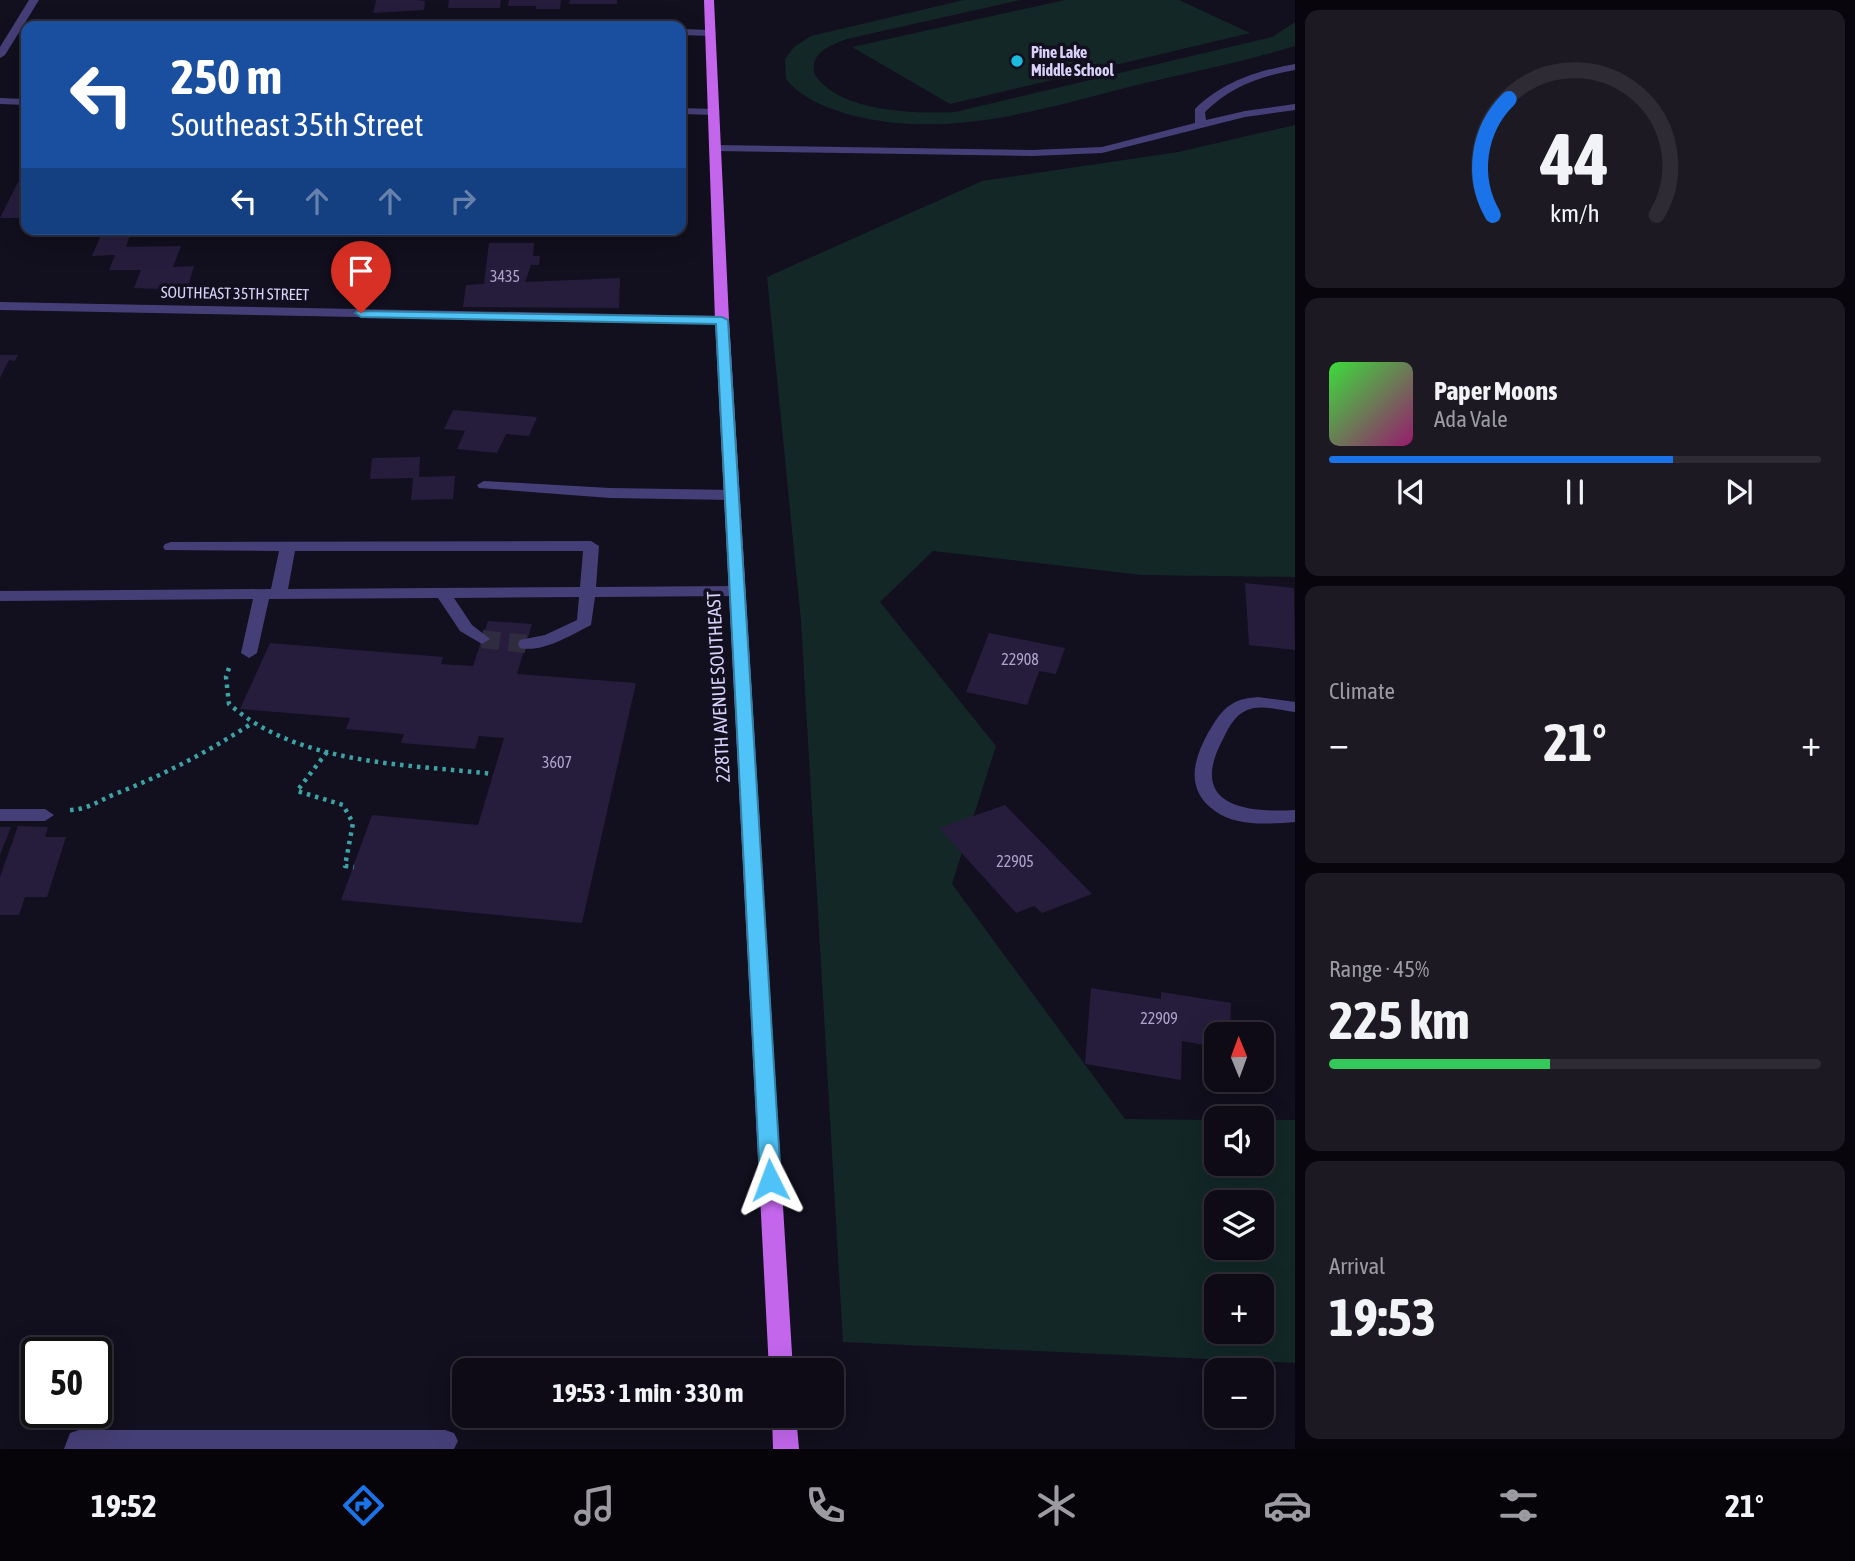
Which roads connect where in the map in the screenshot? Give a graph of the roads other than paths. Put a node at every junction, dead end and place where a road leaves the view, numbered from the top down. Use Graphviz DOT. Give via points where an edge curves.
graph roads {
  1 [pos="34,0"];
  2 [pos="709,0"];
  3 [pos="686,32"];
  4 [pos="712,33"];
  5 [pos="11,37"];
  6 [pos="21,38"];
  7 [pos="0,55"];
  8 [pos="1295,66"];
  9 [pos="0,101"];
  10 [pos="21,102"];
  11 [pos="1295,107"];
  12 [pos="686,111"];
  13 [pos="714,112"];
  14 [pos="1201,125"];
  15 [pos="715,148"];
  16 [pos="0,306"];
  17 [pos="722,320"];
  18 [pos="484,485"];
  19 [pos="732,495"];
  20 [pos="288,546"];
  21 [pos="171,547"];
  22 [pos="737,591"];
  23 [pos="279,592"];
  24 [pos="590,592"];
  25 [pos="262,593"];
  26 [pos="443,593"];
  27 [pos="0,596"];
  28 [pos="482,639"];
  29 [pos="526,644"];
  30 [pos="249,653"];
  31 [pos="1295,706"];
  32 [pos="0,815"];
  33 [pos="45,815"];
  34 [pos="1295,816"];
  35 [pos="780,1358"];
  36 [pos="785,1428"];
  37 [pos="445,1441"];
  38 [pos="77,1449"];
  39 [pos="786,1449"];
  1 -- 5 [label="street"];
  2 -- 4 [label="main road, 228TH AVENUE SOUTHEAST"];
  3 -- 4 [label="street"];
  4 -- 13 [label="main road, 228TH AVENUE SOUTHEAST"];
  5 -- 6 [label="street"];
  5 -- 7 [label="street"];
  8 -- 14 [label="street" via="1236,82 1214,95 1199,111"];
  9 -- 10 [label="street"];
  11 -- 14 [label="street"];
  12 -- 13 [label="street"];
  13 -- 15 [label="main road, 228TH AVENUE SOUTHEAST"];
  14 -- 15 [label="street" via="1102,150"];
  15 -- 17 [label="main road, 228TH AVENUE SOUTHEAST"];
  16 -- 17 [label="street, SOUTHEAST 35TH STREET"];
  17 -- 19 [label="main road, 228TH AVENUE SOUTHEAST"];
  18 -- 19 [label="street"];
  19 -- 22 [label="main road, 228TH AVENUE SOUTHEAST"];
  20 -- 21 [label="street"];
  20 -- 23 [label="street"];
  20 -- 24 [label="street" via="592,546"];
  22 -- 24 [label="street"];
  22 -- 35 [label="main road, 228TH AVENUE SOUTHEAST"];
  23 -- 25 [label="street"];
  23 -- 26 [label="street"];
  24 -- 26 [label="street"];
  24 -- 29 [label="street" via="585,622 550,639"];
  25 -- 27 [label="street"];
  25 -- 30 [label="street"];
  26 -- 28 [label="street" via="466,628"];
  31 -- 34 [label="street" via="1255,703 1237,708 1202,760 1204,784 1214,804 1234,815"];
  32 -- 33 [label="street"];
  36 -- 39 [label="main road"];
  37 -- 38 [label="street" via="79,1441"];
}
